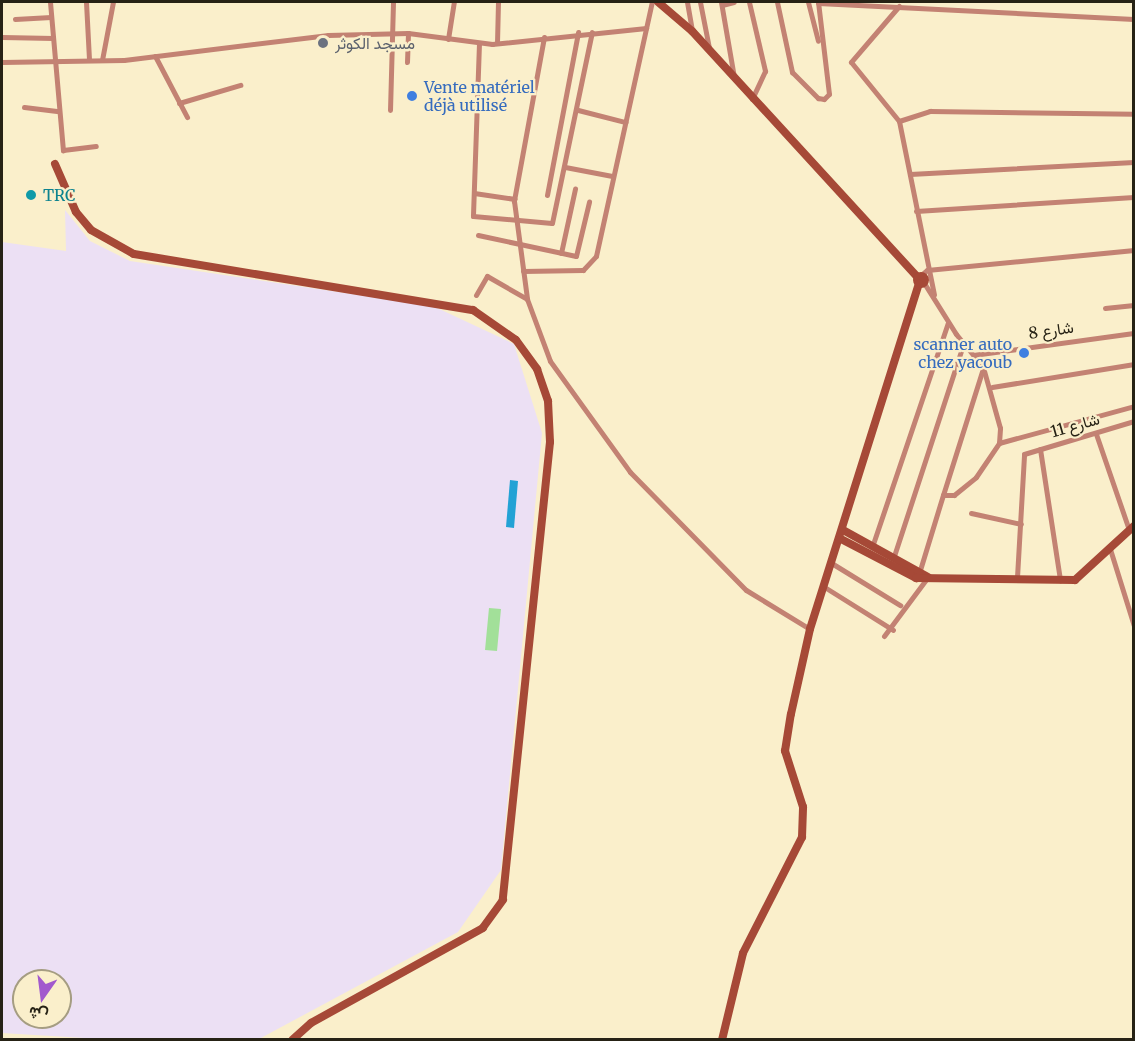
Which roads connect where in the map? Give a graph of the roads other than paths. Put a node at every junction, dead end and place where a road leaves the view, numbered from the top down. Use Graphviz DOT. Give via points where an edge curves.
graph roads {
  1 [pos="50,2"];
  2 [pos="86,2"];
  3 [pos="113,2"];
  4 [pos="393,2"];
  5 [pos="454,2"];
  6 [pos="498,2"];
  7 [pos="652,2"];
  8 [pos="658,2"];
  9 [pos="687,2"];
  10 [pos="700,2"];
  11 [pos="734,2"];
  12 [pos="749,2"];
  13 [pos="777,2"];
  14 [pos="808,2"];
  15 [pos="818,2"];
  16 [pos="722,3"];
  17 [pos="668,6"];
  18 [pos="899,6"];
  19 [pos="51,17"];
  20 [pos="15,19"];
  21 [pos="1134,19"];
  22 [pos="646,28"];
  23 [pos="692,31"];
  24 [pos="578,32"];
  25 [pos="592,32"];
  26 [pos="392,33"];
  27 [pos="408,33"];
  28 [pos="2,37"];
  29 [pos="544,37"];
  30 [pos="53,38"];
  31 [pos="448,39"];
  32 [pos="480,44"];
  33 [pos="496,44"];
  34 [pos="710,52"];
  35 [pos="155,56"];
  36 [pos="822,57"];
  37 [pos="89,59"];
  38 [pos="55,60"];
  39 [pos="102,60"];
  40 [pos="2,62"];
  41 [pos="407,62"];
  42 [pos="735,81"];
  43 [pos="240,85"];
  44 [pos="752,99"];
  45 [pos="179,103"];
  46 [pos="24,107"];
  47 [pos="390,110"];
  48 [pos="578,110"];
  49 [pos="59,111"];
  50 [pos="1134,114"];
  51 [pos="187,117"];
  52 [pos="899,121"];
  53 [pos="625,122"];
  54 [pos="96,146"];
  55 [pos="1134,162"];
  56 [pos="55,164"];
  57 [pos="565,167"];
  58 [pos="910,174"];
  59 [pos="612,176"];
  60 [pos="576,189"];
  61 [pos="474,193"];
  62 [pos="547,195"];
  63 [pos="1134,197"];
  64 [pos="514,199"];
  65 [pos="589,202"];
  66 [pos="916,212"];
  67 [pos="514,219"];
  68 [pos="478,235"];
  69 [pos="517,243"];
  70 [pos="1134,250"];
  71 [pos="561,253"];
  72 [pos="523,271"];
  73 [pos="922,278"];
  74 [pos="476,295"];
  75 [pos="527,299"];
  76 [pos="937,305"];
  77 [pos="1134,305"];
  78 [pos="1105,308"];
  79 [pos="948,323"];
  80 [pos="1134,333"];
  81 [pos="963,345"];
  82 [pos="973,355"];
  83 [pos="1134,364"];
  84 [pos="983,367"];
  85 [pos="992,387"];
  86 [pos="1134,406"];
  87 [pos="1134,422"];
  88 [pos="1096,434"];
  89 [pos="999,443"];
  90 [pos="1040,449"];
  91 [pos="943,495"];
  92 [pos="971,513"];
  93 [pos="1021,524"];
  94 [pos="1131,528"];
  95 [pos="843,530"];
  96 [pos="841,539"];
  97 [pos="873,544"];
  98 [pos="1110,549"];
  99 [pos="894,556"];
  100 [pos="833,564"];
  101 [pos="920,570"];
  102 [pos="928,577"];
  103 [pos="1017,577"];
  104 [pos="1060,580"];
  105 [pos="826,588"];
  106 [pos="900,605"];
  107 [pos="1134,626"];
  108 [pos="810,630"];
  109 [pos="893,630"];
  110 [pos="884,636"];
  111 [pos="292,1040"];
  112 [pos="722,1040"];
  1 -- 19 [label="street"];
  2 -- 37 [label="street"];
  3 -- 39 [label="street"];
  4 -- 26 [label="street"];
  5 -- 31 [label="street"];
  6 -- 33 [label="street"];
  7 -- 22 [label="street"];
  8 -- 17 [label="street"];
  9 -- 23 [label="street"];
  10 -- 34 [label="street"];
  11 -- 16 [label="street"];
  12 -- 44 [label="street" via="765,71"];
  13 -- 36 [label="street" via="792,72 818,98 824,99 829,94"];
  14 -- 36 [label="street"];
  15 -- 18 [label="street"];
  15 -- 36 [label="street"];
  16 -- 42 [label="street"];
  17 -- 23 [label="street"];
  18 -- 21 [label="street"];
  18 -- 52 [label="street" via="852,62"];
  19 -- 20 [label="street"];
  19 -- 30 [label="street"];
  22 -- 25 [label="street"];
  22 -- 53 [label="street"];
  23 -- 34 [label="street"];
  24 -- 25 [label="street"];
  24 -- 29 [label="street"];
  24 -- 62 [label="street"];
  25 -- 48 [label="street"];
  26 -- 27 [label="street"];
  26 -- 35 [label="street" via="328,35"];
  26 -- 47 [label="street"];
  27 -- 31 [label="street"];
  27 -- 41 [label="street"];
  28 -- 30 [label="street"];
  29 -- 33 [label="street"];
  29 -- 64 [label="street"];
  30 -- 38 [label="street"];
  31 -- 32 [label="street"];
  32 -- 33 [label="street"];
  32 -- 61 [label="street"];
  34 -- 42 [label="street"];
  35 -- 39 [label="street"];
  35 -- 45 [label="street"];
  37 -- 38 [label="street"];
  37 -- 39 [label="street"];
  38 -- 40 [label="street"];
  38 -- 49 [label="street"];
  42 -- 44 [label="street"];
  43 -- 45 [label="street"];
  44 -- 73 [label="street"];
  45 -- 51 [label="street"];
  46 -- 49 [label="street"];
  48 -- 53 [label="street"];
  48 -- 57 [label="street"];
  49 -- 54 [label="street" via="63,150"];
  50 -- 52 [label="street" via="930,111"];
  52 -- 58 [label="street"];
  53 -- 59 [label="street"];
  55 -- 58 [label="street"];
  56 -- 111 [label="street" via="76,212 92,230 134,254 473,310 516,340 537,369 548,401 549,454 503,900 483,928 311,1023"];
  57 -- 59 [label="street"];
  57 -- 67 [label="street" via="552,223"];
  58 -- 66 [label="street"];
  59 -- 72 [label="street" via="592,264 575,271"];
  60 -- 71 [label="street"];
  61 -- 64 [label="street"];
  61 -- 67 [label="street" via="473,216"];
  63 -- 66 [label="street"];
  64 -- 67 [label="street"];
  65 -- 71 [label="street" via="576,256"];
  66 -- 73 [label="street"];
  67 -- 69 [label="street"];
  68 -- 69 [label="street"];
  69 -- 71 [label="street"];
  69 -- 72 [label="street"];
  70 -- 73 [label="street"];
  72 -- 75 [label="street"];
  73 -- 76 [label="street"];
  73 -- 76 [label="street"];
  73 -- 95 [label="street"];
  74 -- 75 [label="street" via="487,276"];
  75 -- 108 [label="street" via="561,383 630,472 746,590"];
  76 -- 79 [label="street"];
  77 -- 78 [label="street"];
  79 -- 81 [label="street"];
  79 -- 97 [label="street"];
  80 -- 82 [label="street, شارع 8"];
  81 -- 82 [label="street"];
  81 -- 99 [label="street"];
  82 -- 84 [label="street"];
  83 -- 85 [label="street"];
  84 -- 85 [label="street"];
  84 -- 91 [label="street"];
  85 -- 89 [label="street"];
  86 -- 89 [label="street"];
  87 -- 88 [label="street, شارع 11"];
  88 -- 90 [label="street, شارع 11"];
  88 -- 94 [label="street"];
  89 -- 91 [label="street" via="975,477 954,495"];
  90 -- 93 [label="street, شارع 11" via="1024,454"];
  90 -- 104 [label="street"];
  91 -- 101 [label="street"];
  92 -- 93 [label="street"];
  93 -- 103 [label="street"];
  94 -- 98 [label="street"];
  95 -- 96 [label="street"];
  95 -- 97 [label="street"];
  96 -- 100 [label="street"];
  96 -- 102 [label="street" via="911,576"];
  97 -- 99 [label="street"];
  98 -- 104 [label="street" via="1081,578"];
  98 -- 107 [label="street"];
  99 -- 101 [label="street"];
  100 -- 105 [label="street"];
  100 -- 106 [label="street"];
  101 -- 102 [label="street"];
  102 -- 103 [label="street"];
  102 -- 109 [label="street"];
  103 -- 104 [label="street"];
  105 -- 108 [label="street"];
  105 -- 109 [label="street"];
  108 -- 112 [label="street" via="785,751 803,807 802,837 743,953"];
  109 -- 110 [label="street"];
}
